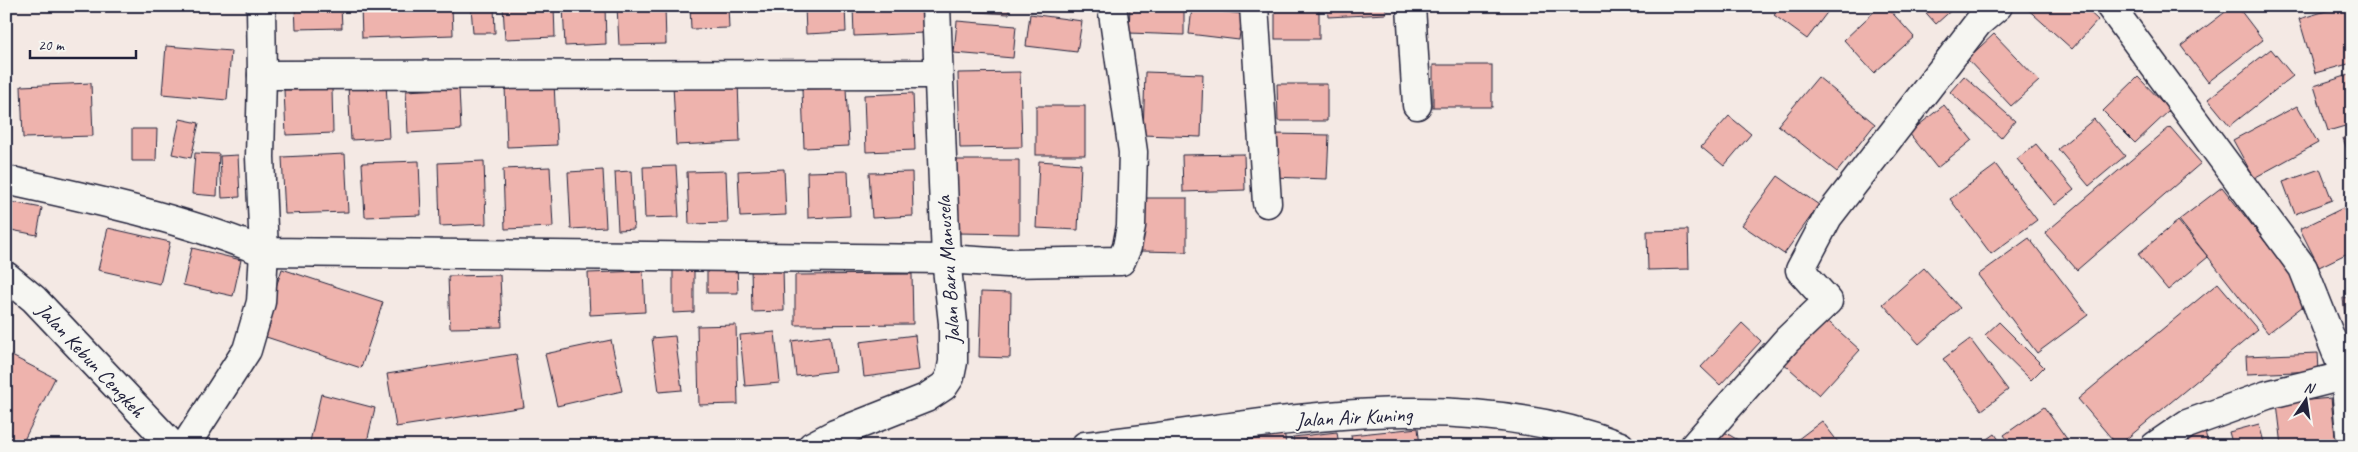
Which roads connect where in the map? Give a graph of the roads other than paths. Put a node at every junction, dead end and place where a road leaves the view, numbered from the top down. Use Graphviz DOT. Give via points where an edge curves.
graph roads {
  1 [pos="261,6"];
  2 [pos="936,6"];
  3 [pos="1112,6"];
  4 [pos="1254,6"];
  5 [pos="1411,6"];
  6 [pos="1998,6"];
  7 [pos="2110,6"];
  8 [pos="938,74"];
  9 [pos="262,75"];
  10 [pos="1417,105"];
  11 [pos="6,180"];
  12 [pos="1267,203"];
  13 [pos="264,252"];
  14 [pos="946,259"];
  15 [pos="6,276"];
  16 [pos="2348,374"];
  17 [pos="1226,437"];
  18 [pos="173,446"];
  19 [pos="185,446"];
  20 [pos="812,446"];
  21 [pos="1085,446"];
  22 [pos="1620,446"];
  23 [pos="1694,446"];
  24 [pos="2154,446"];
  25 [pos="2351,446"];
  1 -- 9 [label="street"];
  2 -- 8 [label="street, Jalan Baru Manusela"];
  3 -- 14 [label="street" via="1133,152 1131,226 1121,261 1007,263"];
  4 -- 12 [label="street"];
  5 -- 10 [label="street"];
  6 -- 23 [label="street" via="1978,23 1828,217 1800,270 1828,301 1787,340"];
  7 -- 16 [label="street" via="2303,268"];
  8 -- 9 [label="street"];
  8 -- 14 [label="street, Jalan Baru Manusela"];
  9 -- 13 [label="street" via="260,157"];
  11 -- 13 [label="street" via="191,225"];
  13 -- 14 [label="street"];
  13 -- 19 [label="street" via="261,302 247,350"];
  14 -- 20 [label="street, Jalan Baru Manusela" via="953,323 953,362 944,386 926,398"];
  15 -- 18 [label="street, Jalan Kebun Cengkeh" via="34,299"];
  16 -- 24 [label="street" via="2267,395 2187,424"];
  16 -- 25 [label="street"];
  17 -- 21 [label="street, Jalan Air Kuning"];
  17 -- 22 [label="street, Jalan Air Kuning" via="1334,415 1457,412 1518,418"];
}
